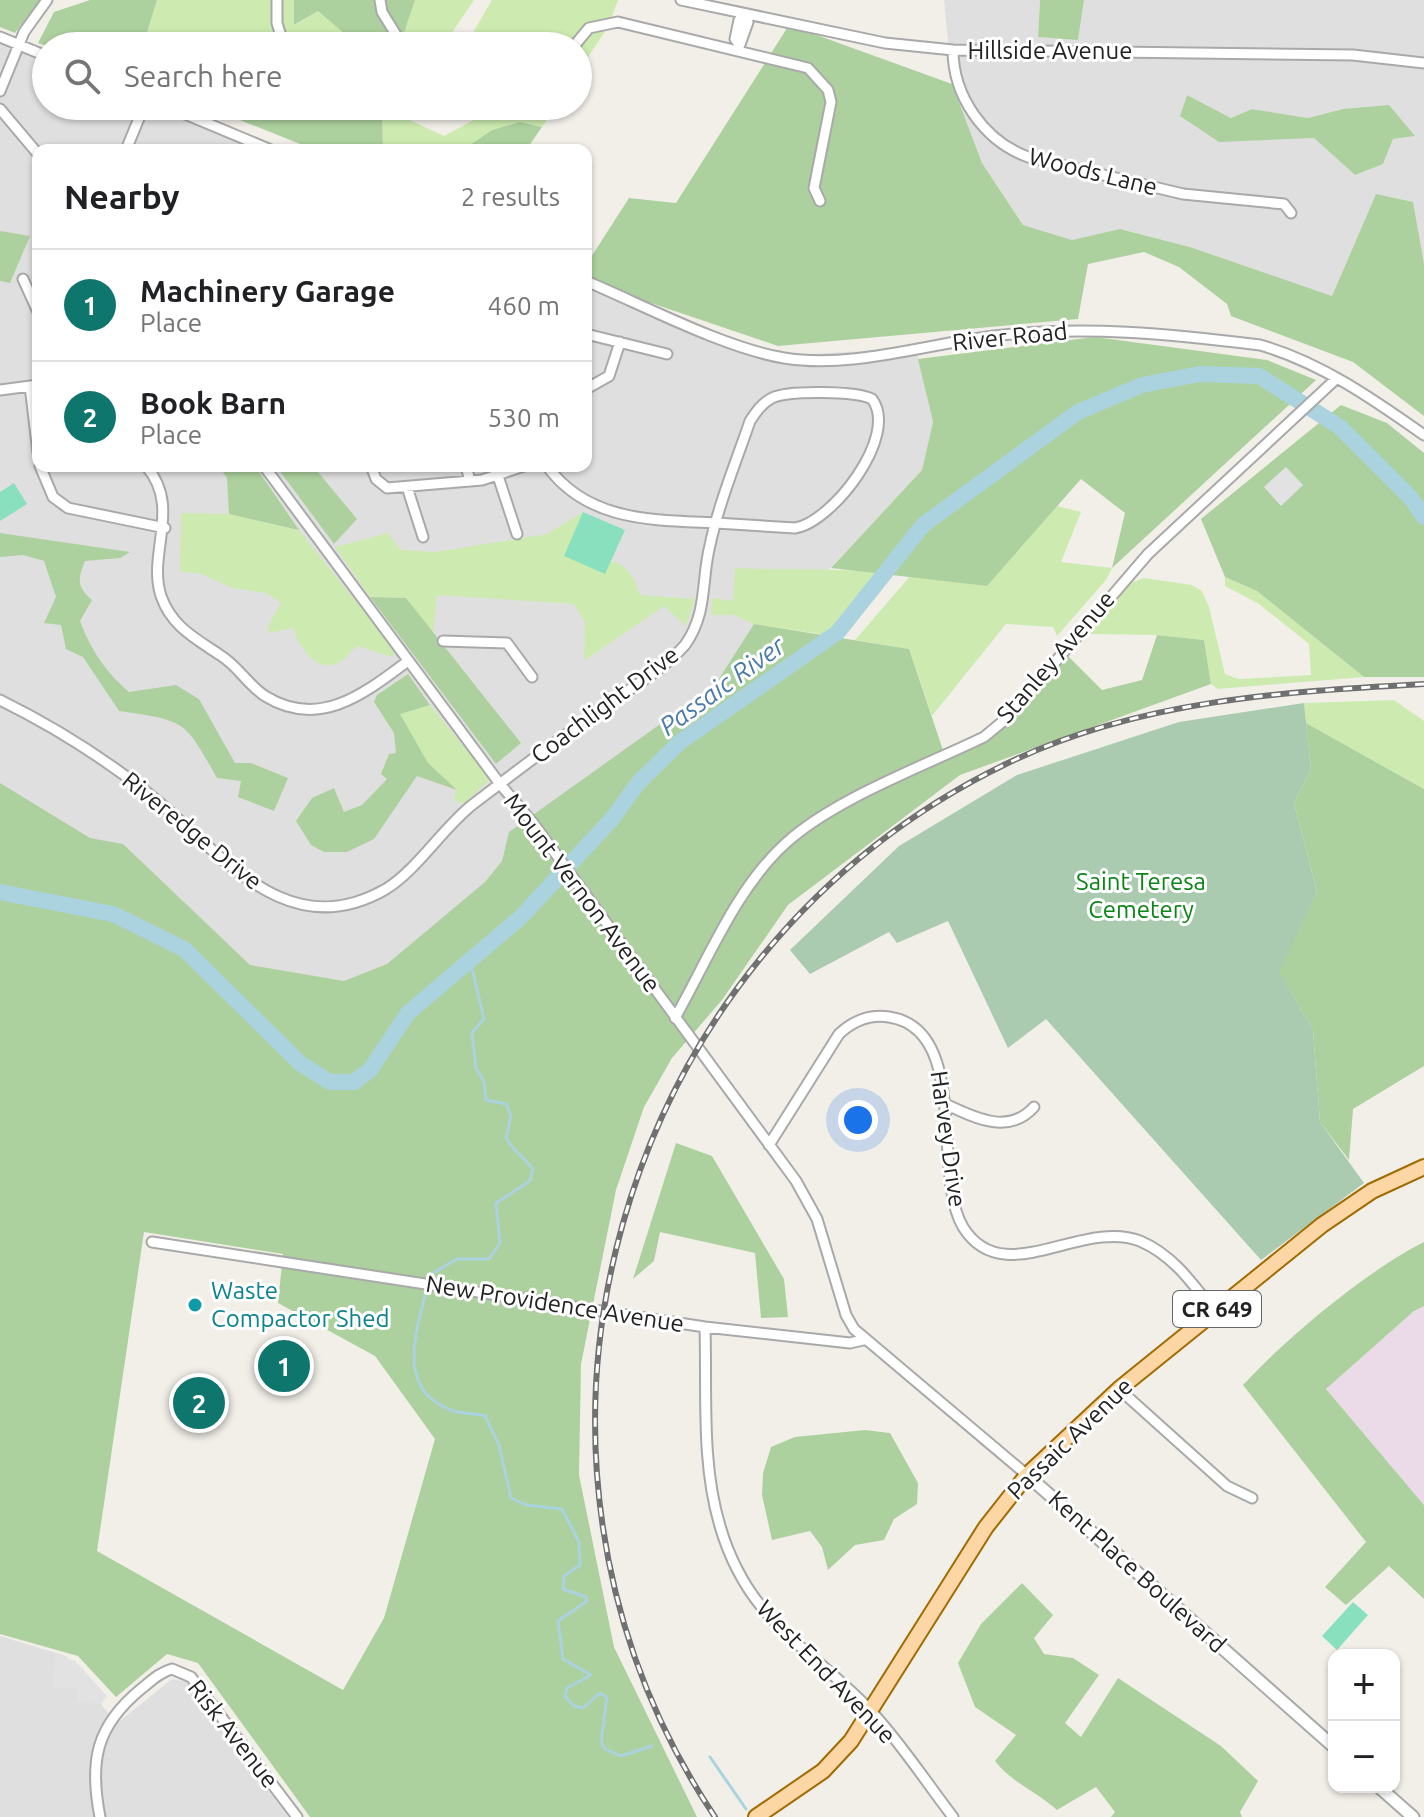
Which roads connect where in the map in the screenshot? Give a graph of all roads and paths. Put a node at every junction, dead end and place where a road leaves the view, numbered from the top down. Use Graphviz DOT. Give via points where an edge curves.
graph roads {
  1 [pos="47,0"];
  2 [pos="277,0"];
  3 [pos="380,0"];
  4 [pos="681,0"];
  5 [pos="744,17"];
  6 [pos="280,32"];
  7 [pos="394,32"];
  8 [pos="586,32"];
  9 [pos="0,37"];
  10 [pos="20,45"];
  11 [pos="738,47"];
  12 [pos="32,50"];
  13 [pos="953,50"];
  14 [pos="1424,63"];
  15 [pos="0,91"];
  16 [pos="0,109"];
  17 [pos="138,120"];
  18 [pos="199,120"];
  19 [pos="128,144"];
  20 [pos="257,144"];
  21 [pos="32,147"];
  22 [pos="820,201"];
  23 [pos="1291,213"];
  24 [pos="23,279"];
  25 [pos="592,283"];
  26 [pos="32,299"];
  27 [pos="592,335"];
  28 [pos="620,342"];
  29 [pos="667,354"];
  30 [pos="1337,378"];
  31 [pos="32,386"];
  32 [pos="592,386"];
  33 [pos="0,390"];
  34 [pos="1424,435"];
  35 [pos="43,472"];
  36 [pos="149,472"];
  37 [pos="268,472"];
  38 [pos="374,472"];
  39 [pos="468,472"];
  40 [pos="508,472"];
  41 [pos="553,472"];
  42 [pos="498,476"];
  43 [pos="470,481"];
  44 [pos="407,487"];
  45 [pos="716,523"];
  46 [pos="165,528"];
  47 [pos="517,534"];
  48 [pos="423,537"];
  49 [pos="443,641"];
  50 [pos="408,661"];
  51 [pos="532,677"];
  52 [pos="0,700"];
  53 [pos="500,784"];
  54 [pos="675,1018"];
  55 [pos="943,1103"];
  56 [pos="1034,1107"];
  57 [pos="769,1145"];
  58 [pos="1424,1167"];
  59 [pos="152,1242"];
  60 [pos="1214,1311"];
  61 [pos="705,1327"];
  62 [pos="863,1340"];
  63 [pos="1119,1389"];
  64 [pos="1027,1475"];
  65 [pos="1252,1498"];
  66 [pos="870,1711"];
  67 [pos="1328,1742"];
  68 [pos="1386,1793"];
  69 [pos="100,1817"];
  70 [pos="297,1817"];
  71 [pos="756,1817"];
  72 [pos="953,1817"];
  73 [pos="1413,1817"];
  1 -- 10 [label="street"];
  2 -- 6 [label="street"];
  3 -- 7 [label="street"];
  4 -- 5 [label="street, Hillside Avenue"];
  5 -- 11 [label="street" via="735,39"];
  5 -- 13 [label="street, Hillside Avenue"];
  8 -- 11 [label="street" via="618,22"];
  9 -- 10 [label="street"];
  10 -- 12 [label="street"];
  10 -- 15 [label="street"];
  11 -- 22 [label="street" via="808,68 828,90 831,102 814,188"];
  13 -- 14 [label="street, Hillside Avenue" via="1353,55"];
  13 -- 23 [label="street, Woods Lane" via="953,71 970,107 1009,149 1183,194 1284,204"];
  16 -- 21 [label="street"];
  17 -- 19 [label="street"];
  18 -- 20 [label="street"];
  24 -- 26 [label="street"];
  25 -- 30 [label="street, River Road" via="785,358 838,359 993,336 1095,330 1260,345"];
  27 -- 28 [label="street"];
  28 -- 29 [label="street"];
  28 -- 32 [label="street" via="609,376"];
  30 -- 34 [label="street, River Road"];
  30 -- 54 [label="street, Stanley Avenue" via="1148,554 1007,718 984,737 827,815 784,845 738,905"];
  31 -- 33 [label="street"];
  35 -- 46 [label="street" via="53,497 68,508"];
  36 -- 46 [label="street"];
  37 -- 50 [label="street, Mount Vernon Avenue"];
  38 -- 44 [label="street" via="383,487"];
  39 -- 43 [label="street"];
  40 -- 42 [label="street"];
  41 -- 45 [label="street" via="573,493 607,511 630,518"];
  42 -- 43 [label="street"];
  42 -- 47 [label="street"];
  43 -- 44 [label="street"];
  44 -- 48 [label="street"];
  45 -- 45 [label="street, Coachlight Drive" via="795,528 813,522 874,452 879,416 872,399 788,394 769,400 750,421"];
  45 -- 53 [label="street, Coachlight Drive" via="702,612 685,645"];
  46 -- 50 [label="street" via="159,580 173,618 188,636 232,663 265,696 300,708 341,707"];
  49 -- 51 [label="street" via="507,643"];
  50 -- 53 [label="street, Mount Vernon Avenue"];
  52 -- 53 [label="street, Riveredge Drive" via="107,763 172,813 242,878 303,904 341,905 388,888 450,823"];
  53 -- 54 [label="street, Mount Vernon Avenue"];
  54 -- 57 [label="street, Mount Vernon Avenue"];
  55 -- 56 [label="street" via="1000,1123 1019,1120"];
  55 -- 57 [label="street, Harvey Drive" via="937,1062 924,1035 892,1017 863,1019 839,1034"];
  55 -- 60 [label="street, Harvey Drive" via="954,1198 964,1229 975,1240 1002,1253 1024,1255 1093,1236 1130,1238 1170,1259"];
  57 -- 62 [label="street, Mount Vernon Avenue" via="817,1219 846,1315"];
  58 -- 60 [label="main road, Passaic Avenue / CR 649" via="1358,1199"];
  59 -- 61 [label="street, New Providence Avenue"];
  60 -- 63 [label="main road, Passaic Avenue / CR 649"];
  61 -- 62 [label="street, New Providence Avenue" via="850,1343"];
  61 -- 66 [label="street, West End Avenue" via="709,1470 730,1556 776,1627"];
  62 -- 64 [label="street, Kent Place Boulevard"];
  63 -- 64 [label="main road, Passaic Avenue / CR 649"];
  63 -- 65 [label="street" via="1227,1486"];
  64 -- 66 [label="main road, Passaic Avenue / CR 649" via="986,1527"];
  64 -- 67 [label="street, Kent Place Boulevard"];
  66 -- 71 [label="main road, Passaic Avenue / CR 649" via="823,1771"];
  66 -- 72 [label="street, West End Avenue"];
  68 -- 73 [label="street"];
  69 -- 70 [label="street, Risk Avenue" via="94,1774 103,1736 121,1706 159,1675 179,1670 191,1677"];
}
